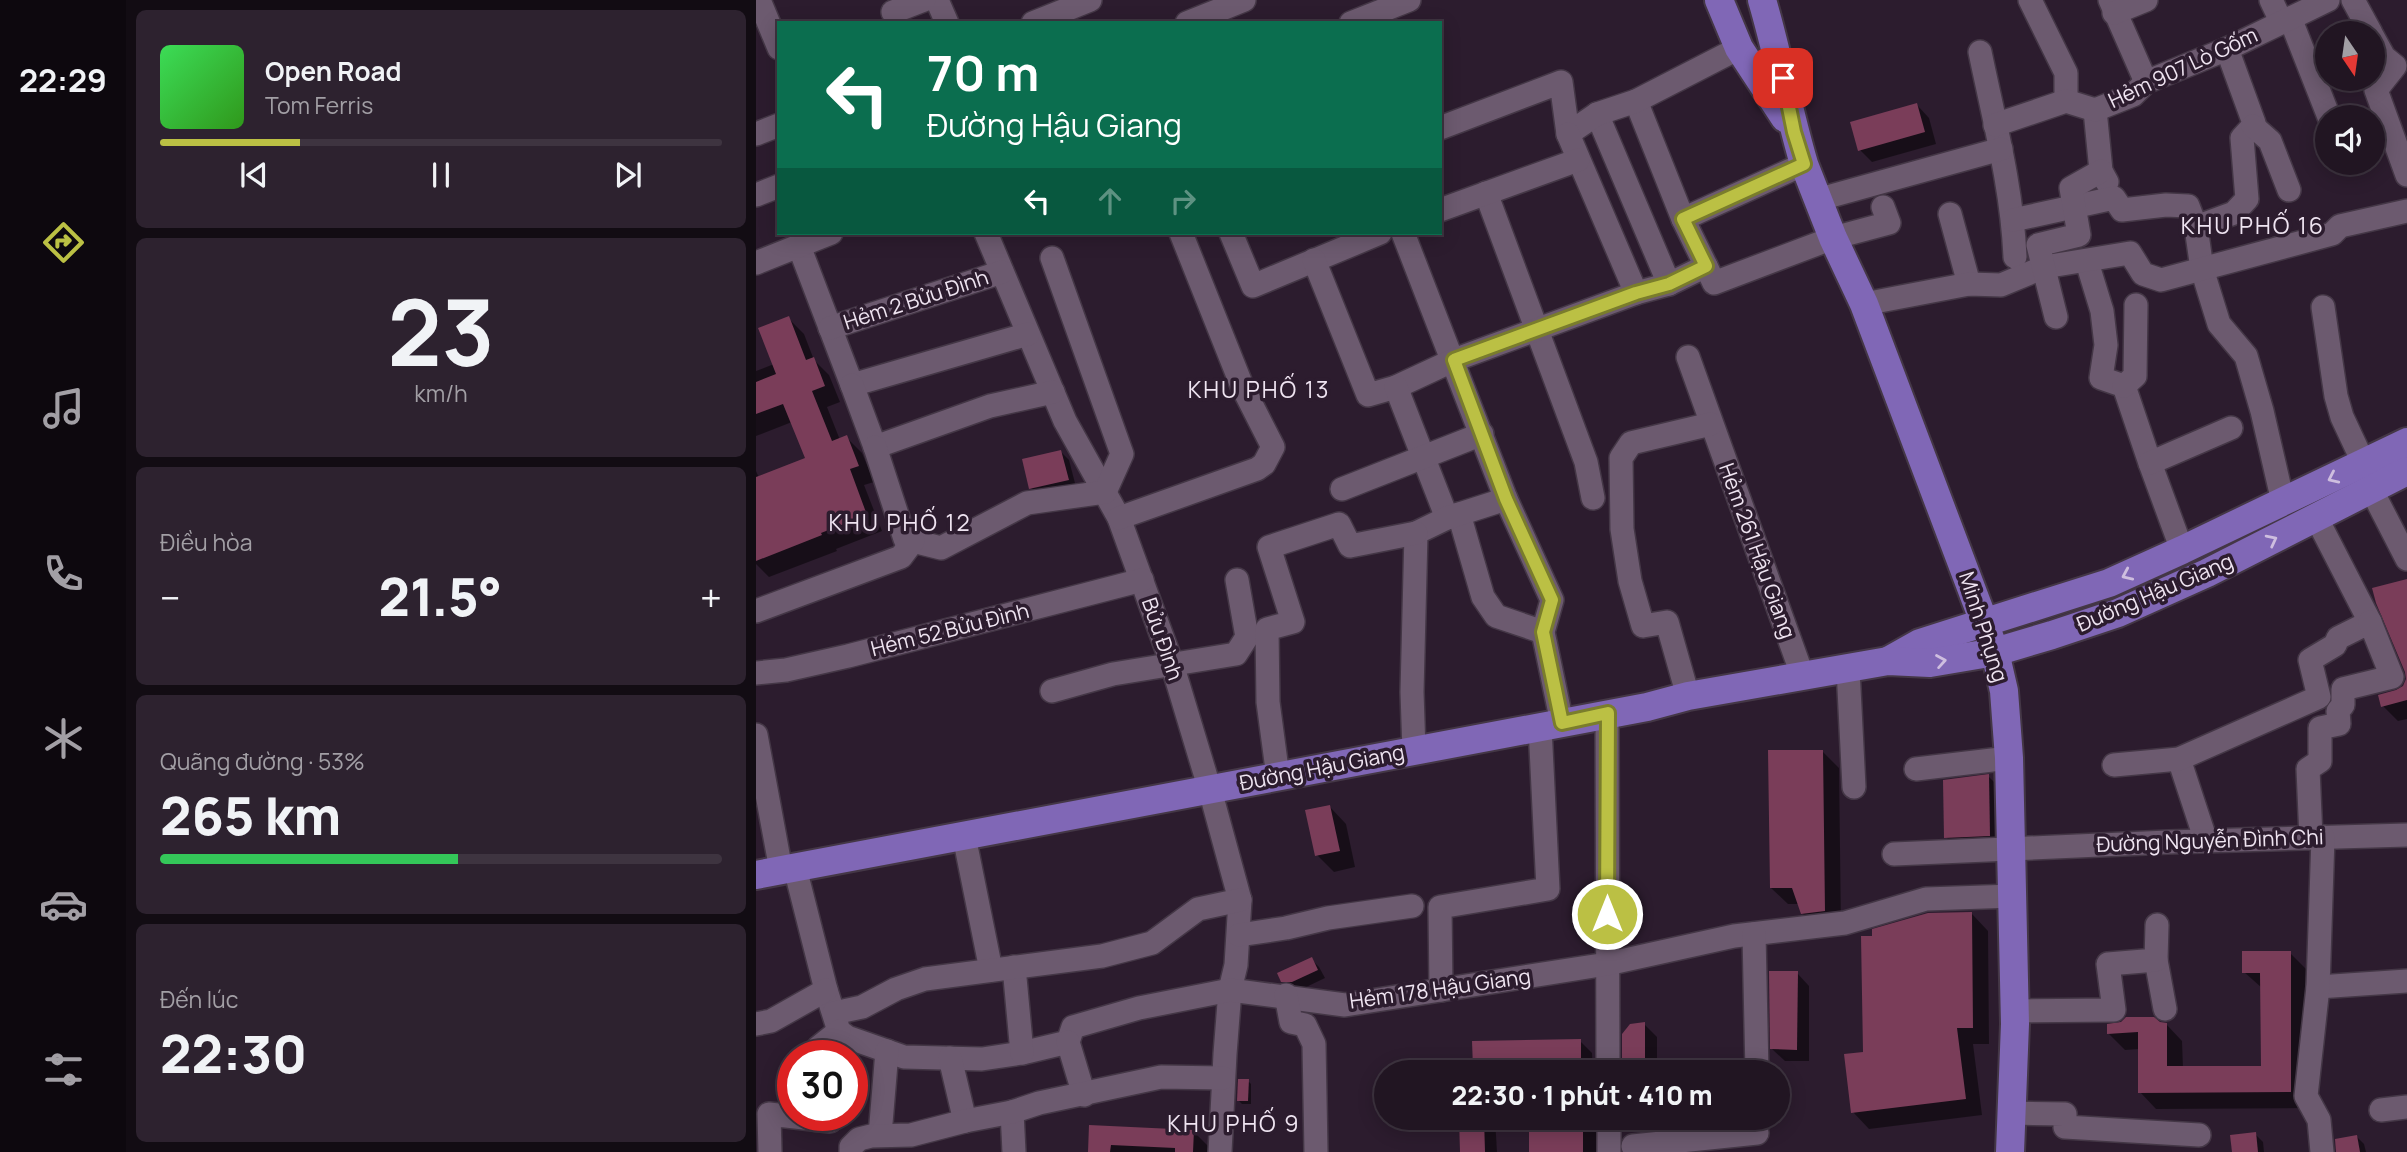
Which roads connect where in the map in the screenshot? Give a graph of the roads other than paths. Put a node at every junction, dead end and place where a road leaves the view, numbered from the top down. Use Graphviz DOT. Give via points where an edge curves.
graph roads {
  1 [pos="759,0"];
  2 [pos="924,0"];
  3 [pos="937,0"];
  4 [pos="1090,0"];
  5 [pos="1244,0"];
  6 [pos="1409,0"];
  7 [pos="1719,0"];
  8 [pos="1762,0"];
  9 [pos="2030,0"];
  10 [pos="2146,0"];
  11 [pos="2271,0"];
  12 [pos="2328,0"];
  13 [pos="2353,0"];
  14 [pos="2112,7"];
  15 [pos="893,12"];
  16 [pos="2285,20"];
  17 [pos="946,21"];
  18 [pos="1038,21"];
  19 [pos="1192,21"];
  20 [pos="1356,21"];
  21 [pos="2364,21"];
  22 [pos="777,43"];
  23 [pos="1738,48"];
  24 [pos="2227,49"];
  25 [pos="1980,52"];
  26 [pos="2401,63"];
  27 [pos="2146,82"];
  28 [pos="1636,101"];
  29 [pos="2066,101"];
  30 [pos="2324,105"];
  31 [pos="2095,110"];
  32 [pos="1597,114"];
  33 [pos="1995,125"];
  34 [pos="777,126"];
  35 [pos="2253,126"];
  36 [pos="1442,127"];
  37 [pos="1794,132"];
  38 [pos="756,134"];
  39 [pos="1568,134"];
  40 [pos="2001,149"];
  41 [pos="1578,160"];
  42 [pos="1804,164"];
  43 [pos="2101,171"];
  44 [pos="2407,176"];
  45 [pos="777,187"];
  46 [pos="2289,190"];
  47 [pos="1486,193"];
  48 [pos="756,195"];
  49 [pos="2114,198"];
  50 [pos="1820,199"];
  51 [pos="1883,206"];
  52 [pos="2074,207"];
  53 [pos="1442,209"];
  54 [pos="2407,211"];
  55 [pos="1950,214"];
  56 [pos="1683,219"];
  57 [pos="2013,220"];
  58 [pos="2196,227"];
  59 [pos="826,235"];
  60 [pos="987,235"];
  61 [pos="1182,235"];
  62 [pos="1232,235"];
  63 [pos="1375,235"];
  64 [pos="1404,235"];
  65 [pos="1833,238"];
  66 [pos="799,246"];
  67 [pos="2015,257"];
  68 [pos="1052,258"];
  69 [pos="1314,260"];
  70 [pos="2087,262"];
  71 [pos="756,263"];
  72 [pos="1706,266"];
  73 [pos="2044,267"];
  74 [pos="2202,269"];
  75 [pos="1002,271"];
  76 [pos="2161,280"];
  77 [pos="1669,284"];
  78 [pos="1969,284"];
  79 [pos="1636,293"];
  80 [pos="1864,304"];
  81 [pos="2136,305"];
  82 [pos="2323,307"];
  83 [pos="2102,311"];
  84 [pos="2056,317"];
  85 [pos="830,328"];
  86 [pos="1536,329"];
  87 [pos="1028,334"];
  88 [pos="1688,357"];
  89 [pos="1454,360"];
  90 [pos="852,385"];
  91 [pos="2124,386"];
  92 [pos="1396,387"];
  93 [pos="1053,392"];
  94 [pos="1712,424"];
  95 [pos="2231,428"];
  96 [pos="1482,434"];
  97 [pos="875,447"];
  98 [pos="2405,455"];
  99 [pos="1423,457"];
  100 [pos="2150,463"];
  101 [pos="2367,477"];
  102 [pos="1342,489"];
  103 [pos="1105,492"];
  104 [pos="1593,498"];
  105 [pos="1506,499"];
  106 [pos="2283,502"];
  107 [pos="1453,516"];
  108 [pos="2316,517"];
  109 [pos="1119,518"];
  110 [pos="1416,533"];
  111 [pos="914,541"];
  112 [pos="2182,551"];
  113 [pos="2407,559"];
  114 [pos="1142,580"];
  115 [pos="1237,580"];
  116 [pos="756,611"];
  117 [pos="1984,622"];
  118 [pos="2370,622"];
  119 [pos="1543,632"];
  120 [pos="1995,652"];
  121 [pos="1888,661"];
  122 [pos="1172,664"];
  123 [pos="1848,669"];
  124 [pos="756,673"];
  125 [pos="1804,677"];
  126 [pos="1052,691"];
  127 [pos="1688,696"];
  128 [pos="1608,713"];
  129 [pos="1551,725"];
  130 [pos="756,735"];
  131 [pos="1414,751"];
  132 [pos="2009,758"];
  133 [pos="2179,759"];
  134 [pos="2114,765"];
  135 [pos="1916,769"];
  136 [pos="1278,777"];
  137 [pos="1854,787"];
  138 [pos="1210,790"];
  139 [pos="2407,835"];
  140 [pos="964,836"];
  141 [pos="2317,837"];
  142 [pos="2206,841"];
  143 [pos="2012,849"];
  144 [pos="1894,853"];
  145 [pos="777,871"];
  146 [pos="2013,896"];
  147 [pos="1240,900"];
  148 [pos="1412,906"];
  149 [pos="2157,925"];
  150 [pos="1754,934"];
  151 [pos="1238,935"];
  152 [pos="2156,960"];
  153 [pos="1607,964"];
  154 [pos="1014,967"];
  155 [pos="991,970"];
  156 [pos="2407,981"];
  157 [pos="2318,987"];
  158 [pos="826,990"];
  159 [pos="1230,990"];
  160 [pos="1441,990"];
  161 [pos="1286,995"];
  162 [pos="2165,1009"];
  163 [pos="2014,1011"];
  164 [pos="837,1022"];
  165 [pos="756,1024"];
  166 [pos="1070,1035"];
  167 [pos="824,1040"];
  168 [pos="887,1051"];
  169 [pos="1022,1053"];
  170 [pos="950,1058"];
  171 [pos="1608,1060"];
  172 [pos="1757,1060"];
  173 [pos="1223,1078"];
  174 [pos="1084,1095"];
  175 [pos="2407,1107"];
  176 [pos="2381,1110"];
  177 [pos="1012,1112"];
  178 [pos="2012,1113"];
  179 [pos="777,1115"];
  180 [pos="965,1121"];
  181 [pos="1609,1130"];
  182 [pos="880,1135"];
  183 [pos="1757,1135"];
  184 [pos="2199,1135"];
  185 [pos="1633,1146"];
  186 [pos="769,1152"];
  187 [pos="851,1152"];
  188 [pos="1014,1152"];
  189 [pos="1220,1152"];
  190 [pos="1316,1152"];
  191 [pos="1609,1152"];
  192 [pos="2010,1152"];
  193 [pos="2322,1152"];
  1 -- 22 [label="street"];
  2 -- 15 [label="street"];
  3 -- 17 [label="street"];
  4 -- 18 [label="street"];
  5 -- 19 [label="street"];
  6 -- 20 [label="street"];
  7 -- 23 [label="main road, Minh Phụng"];
  8 -- 37 [label="main road, Minh Phụng"];
  9 -- 29 [label="street" via="2066,73"];
  10 -- 14 [label="street"];
  11 -- 16 [label="street"];
  12 -- 16 [label="street, Hẻm 907 Lò Gốm"];
  13 -- 21 [label="street"];
  14 -- 27 [label="street"];
  16 -- 24 [label="street, Hẻm 907 Lò Gốm"];
  16 -- 30 [label="street"];
  23 -- 28 [label="street"];
  23 -- 37 [label="main road, Minh Phụng"];
  24 -- 27 [label="street, Hẻm 907 Lò Gốm"];
  24 -- 35 [label="street"];
  25 -- 33 [label="street"];
  26 -- 44 [label="street" via="2376,90"];
  27 -- 31 [label="street, Hẻm 907 Lò Gốm" via="2133,94"];
  28 -- 32 [label="street"];
  28 -- 56 [label="street"];
  29 -- 31 [label="street, Hẻm 907 Lò Gốm"];
  29 -- 33 [label="street"];
  31 -- 43 [label="street"];
  32 -- 39 [label="street"];
  32 -- 77 [label="street"];
  33 -- 40 [label="street"];
  34 -- 38 [label="street"];
  35 -- 46 [label="street" via="2270,141"];
  35 -- 58 [label="street" via="2242,138 2247,199 2234,212"];
  36 -- 39 [label="street" via="1561,82"];
  37 -- 42 [label="main road, Minh Phụng"];
  39 -- 41 [label="street"];
  40 -- 50 [label="street"];
  40 -- 57 [label="street"];
  41 -- 47 [label="street"];
  41 -- 79 [label="street"];
  42 -- 50 [label="main road, Minh Phụng"];
  42 -- 56 [label="street"];
  43 -- 49 [label="street"];
  43 -- 52 [label="street" via="2071,188"];
  45 -- 48 [label="street"];
  47 -- 53 [label="street"];
  47 -- 86 [label="street"];
  49 -- 52 [label="street"];
  49 -- 58 [label="street" via="2122,209 2188,206"];
  50 -- 65 [label="main road, Minh Phụng"];
  51 -- 65 [label="street" via="1889,223"];
  52 -- 57 [label="street"];
  52 -- 73 [label="street" via="2079,235 2038,245"];
  54 -- 74 [label="street" via="2340,226 2332,234"];
  55 -- 78 [label="street"];
  56 -- 72 [label="street"];
  57 -- 67 [label="street"];
  58 -- 74 [label="street"];
  59 -- 66 [label="street"];
  60 -- 75 [label="street, Bửu Đình"];
  61 -- 109 [label="street" via="1242,386 1273,447 1257,470"];
  62 -- 69 [label="street" via="1253,286"];
  63 -- 69 [label="street"];
  64 -- 89 [label="street"];
  65 -- 72 [label="street" via="1714,283"];
  65 -- 80 [label="main road, Minh Phụng"];
  66 -- 71 [label="street"];
  66 -- 85 [label="street"];
  68 -- 103 [label="street" via="1122,454"];
  69 -- 92 [label="street" via="1367,395"];
  70 -- 73 [label="street"];
  70 -- 76 [label="street" via="2130,253 2143,274"];
  70 -- 83 [label="street"];
  72 -- 77 [label="street"];
  73 -- 78 [label="street" via="2001,285"];
  73 -- 84 [label="street"];
  74 -- 76 [label="street"];
  74 -- 106 [label="street" via="2219,324 2246,356"];
  75 -- 85 [label="street, Hẻm 2 Bửu Đình"];
  75 -- 87 [label="street, Bửu Đình"];
  76 -- 81 [label="street" via="2156,292"];
  77 -- 79 [label="street"];
  78 -- 80 [label="street"];
  79 -- 86 [label="street"];
  80 -- 117 [label="main road, Minh Phụng"];
  81 -- 83 [label="street"];
  81 -- 91 [label="street" via="2135,376"];
  82 -- 101 [label="street" via="2336,396"];
  83 -- 91 [label="street" via="2106,345 2101,378"];
  85 -- 90 [label="street"];
  86 -- 89 [label="street"];
  86 -- 104 [label="street" via="1586,462"];
  87 -- 90 [label="street"];
  87 -- 93 [label="street, Bửu Đình"];
  88 -- 94 [label="street, Hẻm 261 Hậu Giang"];
  89 -- 92 [label="street"];
  89 -- 96 [label="street"];
  90 -- 97 [label="street"];
  91 -- 100 [label="street"];
  92 -- 99 [label="street"];
  93 -- 97 [label="street" via="990,406"];
  93 -- 103 [label="street, Bửu Đình"];
  94 -- 125 [label="street, Hẻm 261 Hậu Giang"];
  94 -- 127 [label="street" via="1631,443 1621,458 1622,529 1630,582 1643,626 1667,622"];
  95 -- 100 [label="street"];
  96 -- 99 [label="street"];
  96 -- 105 [label="street"];
  97 -- 111 [label="street" via="905,540"];
  98 -- 101 [label="main road, Đường Hậu Giang"];
  99 -- 102 [label="street"];
  99 -- 107 [label="street"];
  100 -- 112 [label="street"];
  101 -- 106 [label="main road, Đường Hậu Giang, one-way"];
  101 -- 108 [label="main road, Đường Hậu Giang"];
  101 -- 113 [label="street"];
  103 -- 109 [label="street, Bửu Đình"];
  103 -- 111 [label="street" via="1027,503 942,548"];
  105 -- 107 [label="street"];
  105 -- 119 [label="street" via="1552,600"];
  106 -- 112 [label="main road, Đường Hậu Giang"];
  107 -- 110 [label="street"];
  107 -- 119 [label="street" via="1483,597 1496,616"];
  108 -- 118 [label="street"];
  120 -- 108 [label="main road, Đường Hậu Giang, one-way" via="2118,613"];
  109 -- 114 [label="street, Bửu Đình"];
  110 -- 131 [label="street"];
  110 -- 136 [label="street" via="1350,546 1339,524 1269,547 1293,622 1268,629 1268,702"];
  111 -- 116 [label="street" via="901,557"];
  112 -- 117 [label="main road, Đường Hậu Giang, one-way" via="2109,583"];
  114 -- 122 [label="street, Bửu Đình"];
  114 -- 124 [label="street, Hẻm 52 Bửu Đình" via="848,656"];
  115 -- 122 [label="street" via="1248,637 1236,654"];
  117 -- 120 [label="main road, Minh Phụng"];
  117 -- 121 [label="main road, Đường Hậu Giang" via="1920,643"];
  118 -- 133 [label="street" via="2338,638 2336,645 2310,660 2319,697"];
  118 -- 141 [label="street" via="2392,677 2343,689 2339,724 2320,728 2320,761 2308,769"];
  119 -- 129 [label="street"];
  121 -- 120 [label="main road, Đường Hậu Giang, one-way" via="1930,663"];
  120 -- 132 [label="main road, Minh Phụng" via="2004,691"];
  121 -- 123 [label="main road, Đường Hậu Giang"];
  122 -- 126 [label="street"];
  122 -- 138 [label="street, Bửu Đình"];
  123 -- 125 [label="main road, Đường Hậu Giang"];
  123 -- 137 [label="street"];
  125 -- 127 [label="main road, Đường Hậu Giang"];
  127 -- 128 [label="main road, Đường Hậu Giang"];
  128 -- 129 [label="main road, Đường Hậu Giang"];
  128 -- 153 [label="street"];
  129 -- 131 [label="main road, Đường Hậu Giang"];
  129 -- 160 [label="street" via="1548,889 1440,907"];
  130 -- 145 [label="street"];
  131 -- 136 [label="main road, Đường Hậu Giang"];
  132 -- 135 [label="street"];
  132 -- 143 [label="main road, Minh Phụng"];
  133 -- 134 [label="street"];
  133 -- 142 [label="street"];
  136 -- 138 [label="main road, Đường Hậu Giang"];
  138 -- 140 [label="main road, Đường Hậu Giang"];
  138 -- 147 [label="street, Bửu Đình"];
  139 -- 141 [label="street, Đường Nguyễn Đình Chi"];
  140 -- 145 [label="main road, Đường Hậu Giang"];
  140 -- 155 [label="street"];
  141 -- 142 [label="street, Đường Nguyễn Đình Chi"];
  141 -- 157 [label="street"];
  142 -- 143 [label="street, Đường Nguyễn Đình Chi"];
  143 -- 144 [label="street, Đường Nguyễn Đình Chi"];
  143 -- 146 [label="main road, Minh Phụng"];
  145 -- 158 [label="street"];
  146 -- 150 [label="street, Hẻm 178 Hậu Giang" via="1926,899 1845,923"];
  146 -- 163 [label="main road, Minh Phụng"];
  147 -- 151 [label="street, Bửu Đình"];
  147 -- 154 [label="street" via="1198,909 1152,943 1102,956"];
  148 -- 151 [label="street"];
  149 -- 152 [label="street"];
  150 -- 153 [label="street, Hẻm 178 Hậu Giang"];
  150 -- 172 [label="street"];
  151 -- 159 [label="street, Bửu Đình"];
  152 -- 162 [label="street"];
  152 -- 163 [label="street" via="2108,964 2113,1010"];
  153 -- 160 [label="street, Hẻm 178 Hậu Giang"];
  153 -- 171 [label="street"];
  154 -- 155 [label="street"];
  154 -- 169 [label="street"];
  155 -- 164 [label="street" via="925,979 896,989"];
  156 -- 157 [label="street"];
  157 -- 193 [label="street" via="2306,1096 2319,1121"];
  158 -- 164 [label="street"];
  158 -- 165 [label="street" via="771,1021"];
  159 -- 161 [label="street, Hẻm 178 Hậu Giang"];
  159 -- 166 [label="street, Hẻm 178 Hậu Giang" via="1139,1008"];
  159 -- 173 [label="street, Bửu Đình"];
  160 -- 161 [label="street, Hẻm 178 Hậu Giang" via="1345,1005"];
  161 -- 190 [label="street" via="1291,1022 1305,1025 1314,1044"];
  163 -- 178 [label="main road, Minh Phụng"];
  164 -- 167 [label="street"];
  164 -- 168 [label="street, Hẻm 178 Hậu Giang" via="847,1037"];
  166 -- 169 [label="street, Hẻm 178 Hậu Giang"];
  166 -- 174 [label="street"];
  168 -- 170 [label="street, Hẻm 178 Hậu Giang"];
  168 -- 182 [label="street"];
  169 -- 170 [label="street, Hẻm 178 Hậu Giang"];
  170 -- 180 [label="street"];
  173 -- 174 [label="street" via="1161,1077"];
  173 -- 189 [label="street, Bửu Đình"];
  174 -- 177 [label="street"];
  175 -- 176 [label="street"];
  177 -- 180 [label="street"];
  177 -- 188 [label="street"];
  178 -- 184 [label="street" via="2064,1114 2065,1128"];
  178 -- 192 [label="main road, Minh Phụng"];
  179 -- 186 [label="street" via="769,1114"];
  180 -- 182 [label="street" via="911,1135"];
  181 -- 191 [label="street"];
  182 -- 187 [label="street" via="859,1139"];
  183 -- 185 [label="street"];
}
